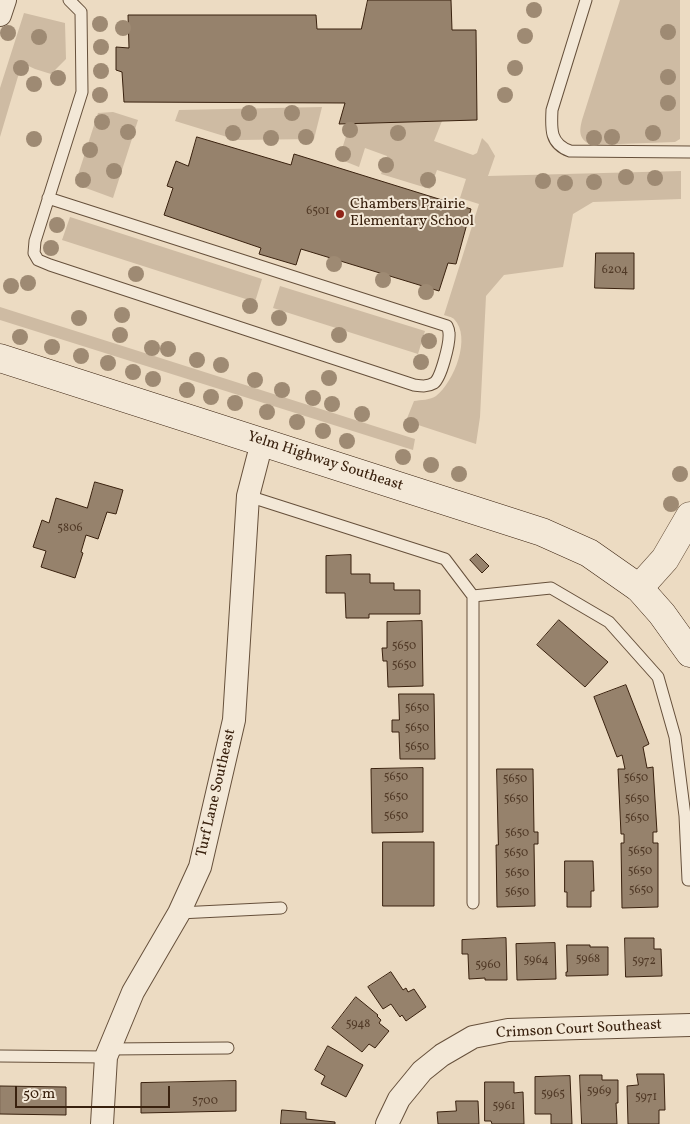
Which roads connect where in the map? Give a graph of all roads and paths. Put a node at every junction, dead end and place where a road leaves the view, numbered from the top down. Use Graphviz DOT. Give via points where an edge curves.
graph roads {
  1 [pos="5,0"];
  2 [pos="69,0"];
  3 [pos="586,0"];
  4 [pos="0,15"];
  5 [pos="690,152"];
  6 [pos="48,198"];
  7 [pos="0,358"];
  8 [pos="262,442"];
  9 [pos="248,496"];
  10 [pos="690,516"];
  11 [pos="639,588"];
  12 [pos="473,596"];
  13 [pos="690,653"];
  14 [pos="690,880"];
  15 [pos="473,903"];
  16 [pos="280,908"];
  17 [pos="179,913"];
  18 [pos="690,1025"];
  19 [pos="228,1048"];
  20 [pos="108,1053"];
  21 [pos="0,1056"];
  22 [pos="102,1124"];
  23 [pos="388,1124"];
  1 -- 4 [label="street"];
  2 -- 6 [label="lane" via="81,12 82,92"];
  3 -- 5 [label="lane" via="552,110 551,127 561,148 570,152"];
  6 -- 6 [label="lane" via="35,241 34,253 38,260 414,384 425,387 435,382 441,371 450,333 447,326"];
  7 -- 8 [label="main road, Yelm Highway Southeast"];
  8 -- 9 [label="street, Turf Lane Southeast"];
  8 -- 11 [label="main road, Yelm Highway Southeast" via="542,532 589,553"];
  9 -- 12 [label="lane" via="445,559"];
  9 -- 17 [label="street, Turf Lane Southeast" via="234,720 200,867"];
  10 -- 11 [label="main road" via="665,559"];
  11 -- 13 [label="main road, Yelm Highway Southeast"];
  12 -- 14 [label="lane" via="551,588 609,622 658,677 675,737"];
  12 -- 15 [label="lane"];
  16 -- 17 [label="lane"];
  17 -- 20 [label="street, Turf Lane Southeast" via="133,992"];
  18 -- 23 [label="street, Crimson Court Southeast" via="508,1030 473,1037 422,1071 399,1099"];
  19 -- 20 [label="lane"];
  20 -- 21 [label="lane"];
  20 -- 22 [label="street, Turf Lane Southeast"];
}
